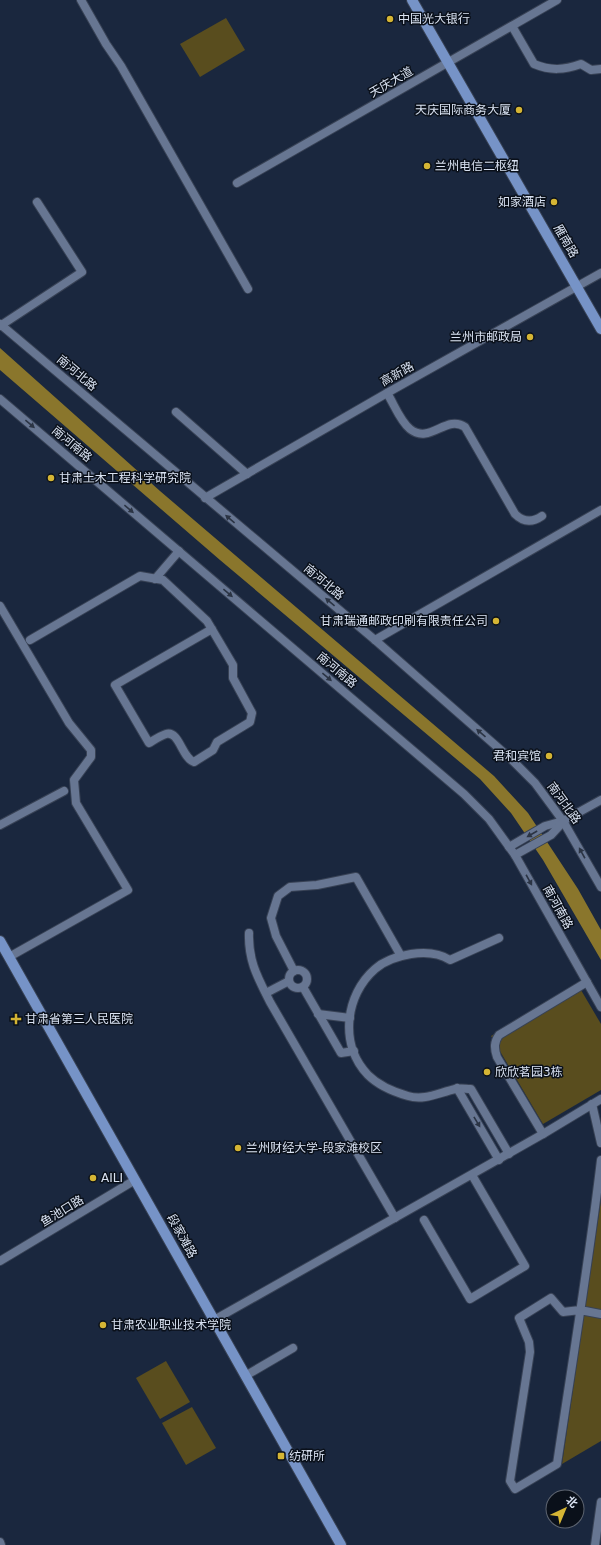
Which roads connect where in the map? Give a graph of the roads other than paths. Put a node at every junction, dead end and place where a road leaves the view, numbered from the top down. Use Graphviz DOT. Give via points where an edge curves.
graph roads {
  1 [pos="82,0"];
  2 [pos="412,0"];
  3 [pos="557,0"];
  4 [pos="512,26"];
  5 [pos="448,63"];
  6 [pos="601,69"];
  7 [pos="237,183"];
  8 [pos="38,202"];
  9 [pos="601,273"];
  10 [pos="577,287"];
  11 [pos="248,289"];
  12 [pos="1,325"];
  13 [pos="601,329"];
  14 [pos="387,393"];
  15 [pos="0,399"];
  16 [pos="176,412"];
  17 [pos="247,474"];
  18 [pos="205,498"];
  19 [pos="601,510"];
  20 [pos="542,516"];
  21 [pos="179,551"];
  22 [pos="155,579"];
  23 [pos="0,606"];
  24 [pos="212,629"];
  25 [pos="30,640"];
  26 [pos="375,640"];
  27 [pos="64,791"];
  28 [pos="601,800"];
  29 [pos="563,821"];
  30 [pos="0,825"];
  31 [pos="510,846"];
  32 [pos="515,856"];
  33 [pos="601,887"];
  34 [pos="249,933"];
  35 [pos="498,938"];
  36 [pos="0,940"];
  37 [pos="401,956"];
  38 [pos="10,957"];
  39 [pos="294,971"];
  40 [pos="289,981"];
  41 [pos="587,982"];
  42 [pos="303,987"];
  43 [pos="266,994"];
  44 [pos="601,1007"];
  45 [pos="318,1014"];
  46 [pos="350,1018"];
  47 [pos="354,1051"];
  48 [pos="457,1088"];
  49 [pos="601,1099"];
  50 [pos="592,1104"];
  51 [pos="543,1134"];
  52 [pos="601,1143"];
  53 [pos="509,1154"];
  54 [pos="499,1160"];
  55 [pos="601,1160"];
  56 [pos="472,1175"];
  57 [pos="135,1180"];
  58 [pos="395,1218"];
  59 [pos="424,1220"];
  60 [pos="0,1261"];
  61 [pos="580,1310"];
  62 [pos="601,1314"];
  63 [pos="214,1320"];
  64 [pos="293,1348"];
  65 [pos="246,1376"];
  66 [pos="601,1502"];
  67 [pos="0,1542"];
  68 [pos="2,1545"];
  69 [pos="341,1545"];
  70 [pos="595,1545"];
  1 -- 11 [label="street"];
  2 -- 5 [label="main road, 雁南路"];
  3 -- 4 [label="street, 天庆大道"];
  4 -- 5 [label="street, 天庆大道"];
  4 -- 6 [label="street" via="534,64 545,69 558,70 580,64 591,70"];
  5 -- 7 [label="street, 天庆大道"];
  5 -- 10 [label="main road, 雁南路"];
  8 -- 12 [label="street" via="82,272"];
  9 -- 10 [label="street, 高新路"];
  10 -- 13 [label="main road, 雁南路"];
  10 -- 14 [label="street, 高新路"];
  12 -- 18 [label="street, 南河北路"];
  14 -- 17 [label="street, 高新路"];
  14 -- 20 [label="street" via="406,425 418,434 433,433 451,423 465,427 515,514 519,518 531,521"];
  15 -- 21 [label="street, 南河南路, one-way"];
  16 -- 17 [label="street"];
  17 -- 18 [label="street, 高新路"];
  26 -- 18 [label="street, 南河北路, one-way"];
  19 -- 26 [label="street"];
  21 -- 22 [label="street"];
  21 -- 31 [label="street, 南河南路, one-way" via="464,794 489,819"];
  22 -- 24 [label="street" via="163,580 207,621"];
  22 -- 25 [label="street" via="140,576"];
  23 -- 38 [label="street" via="69,723 91,750 91,757 74,780 76,803 128,890"];
  24 -- 24 [label="street" via="233,665 233,678 253,716 248,724 217,742 213,750 194,762 187,758 172,734 149,743 115,685"];
  29 -- 26 [label="street, 南河北路, one-way" via="534,783 511,759"];
  27 -- 30 [label="street"];
  28 -- 29 [label="street"];
  29 -- 31 [label="street, one-way" via="545,826"];
  29 -- 32 [label="street" via="551,835"];
  33 -- 29 [label="street, 南河北路, one-way"];
  31 -- 32 [label="street, 南河南路"];
  32 -- 41 [label="street, 南河南路, one-way"];
  34 -- 43 [label="street" via="252,966"];
  35 -- 37 [label="street" via="450,960 444,956 420,952"];
  36 -- 38 [label="main road, 段家滩路"];
  37 -- 39 [label="street" via="356,878 317,885 297,885 278,896 270,918"];
  37 -- 46 [label="street" via="376,968 360,986 350,1008"];
  38 -- 57 [label="main road, 段家滩路"];
  39 -- 40 [label="street"];
  39 -- 42 [label="street" via="302,971 306,975 307,983"];
  40 -- 42 [label="street" via="294,988"];
  40 -- 43 [label="street"];
  41 -- 44 [label="street, 南河南路"];
  41 -- 51 [label="street" via="499,1035 496,1040 497,1056"];
  42 -- 45 [label="street"];
  43 -- 58 [label="street"];
  45 -- 46 [label="street"];
  45 -- 47 [label="street" via="341,1053"];
  46 -- 47 [label="street" via="349,1032"];
  47 -- 48 [label="street" via="368,1075 387,1089 410,1097 434,1097"];
  48 -- 53 [label="street" via="471,1089"];
  48 -- 54 [label="street, one-way"];
  49 -- 50 [label="street"];
  50 -- 51 [label="street"];
  50 -- 52 [label="street"];
  51 -- 53 [label="street"];
  53 -- 54 [label="street"];
  54 -- 56 [label="street"];
  55 -- 61 [label="street"];
  56 -- 58 [label="street"];
  56 -- 59 [label="street" via="525,1266 470,1299"];
  57 -- 60 [label="street, 鱼池口路"];
  57 -- 63 [label="main road, 段家滩路"];
  58 -- 63 [label="street"];
  61 -- 61 [label="street" via="557,1464 515,1489 510,1481 530,1352 529,1342 519,1318 550,1298 563,1312"];
  61 -- 62 [label="street"];
  63 -- 65 [label="main road, 段家滩路"];
  64 -- 65 [label="street"];
  65 -- 69 [label="main road, 段家滩路"];
  66 -- 70 [label="street"];
  67 -- 68 [label="street"];
}
